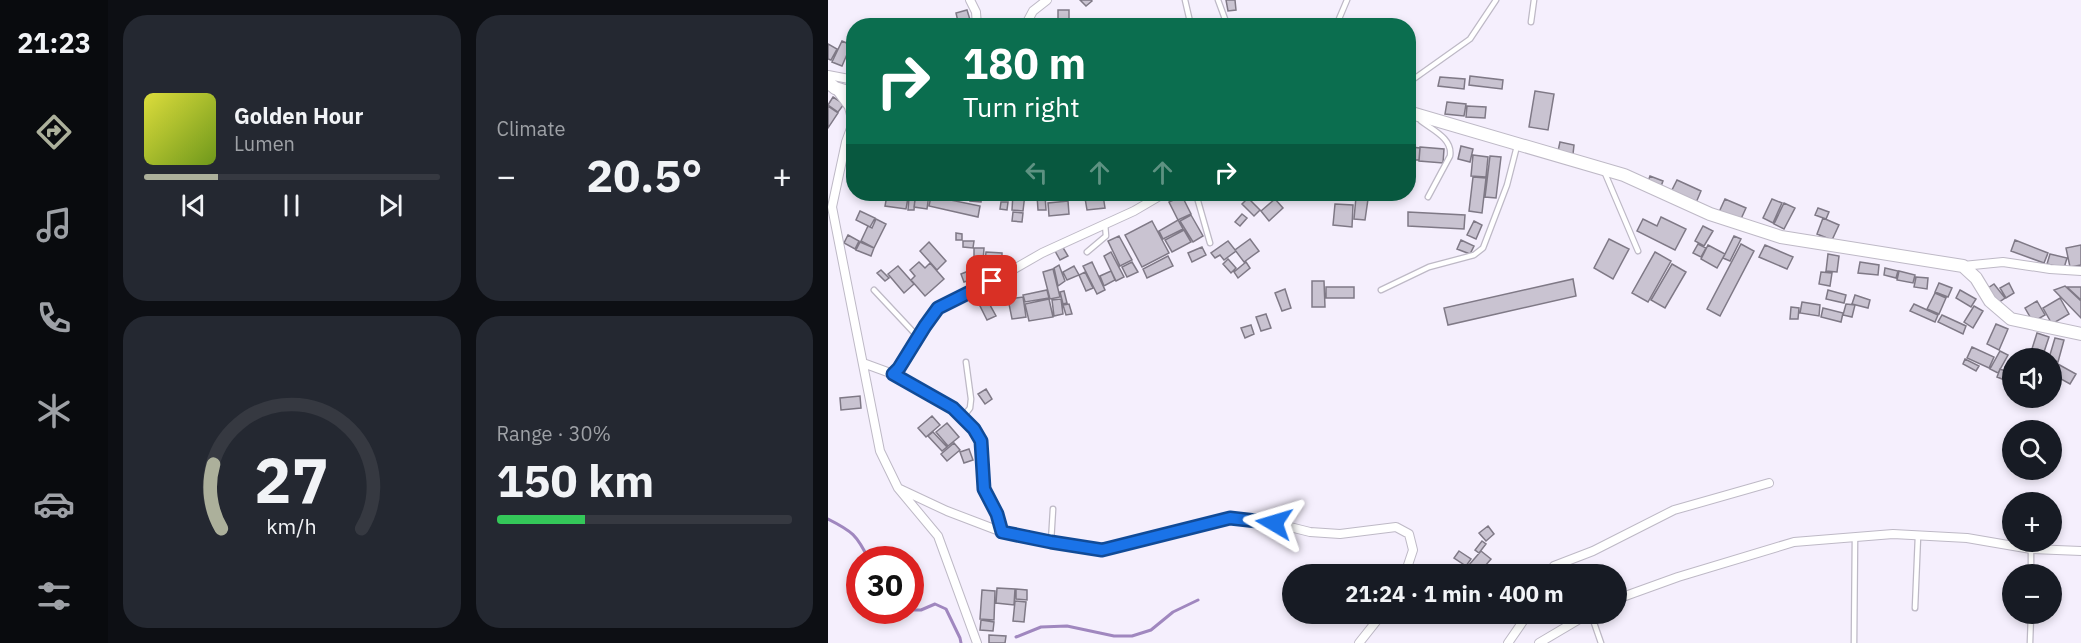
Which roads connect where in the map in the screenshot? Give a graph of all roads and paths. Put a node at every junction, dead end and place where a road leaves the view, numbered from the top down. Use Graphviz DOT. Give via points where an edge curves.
graph roads {
  1 [pos="970,0"];
  2 [pos="1047,0"];
  3 [pos="1185,0"];
  4 [pos="1218,0"];
  5 [pos="1347,0"];
  6 [pos="1496,0"];
  7 [pos="1534,0"];
  8 [pos="976,18"];
  9 [pos="1029,18"];
  10 [pos="1189,18"];
  11 [pos="1225,18"];
  12 [pos="1339,18"];
  13 [pos="1531,22"];
  14 [pos="828,75"];
  15 [pos="1416,77"];
  16 [pos="846,78"];
  17 [pos="831,85"];
  18 [pos="846,91"];
  19 [pos="846,103"];
  20 [pos="1416,114"];
  21 [pos="1416,117"];
  22 [pos="846,142"];
  23 [pos="1518,143"];
  24 [pos="1603,168"];
  25 [pos="1428,196"];
  26 [pos="1150,201"];
  27 [pos="1198,201"];
  28 [pos="1105,224"];
  29 [pos="1210,243"];
  30 [pos="1638,251"];
  31 [pos="1087,252"];
  32 [pos="1963,266"];
  33 [pos="2081,271"];
  34 [pos="874,290"];
  35 [pos="1381,290"];
  36 [pos="2081,334"];
  37 [pos="918,337"];
  38 [pos="966,362"];
  39 [pos="863,363"];
  40 [pos="893,374"];
  41 [pos="963,417"];
  42 [pos="1769,483"];
  43 [pos="898,488"];
  44 [pos="1053,509"];
  45 [pos="1002,532"];
  46 [pos="1918,536"];
  47 [pos="1855,537"];
  48 [pos="1051,542"];
  49 [pos="2002,544"];
  50 [pos="2062,550"];
  51 [pos="2081,551"];
  52 [pos="1408,564"];
  53 [pos="1559,564"];
  54 [pos="1627,596"];
  55 [pos="1915,608"];
  56 [pos="1374,624"];
  57 [pos="1521,624"];
  58 [pos="1572,624"];
  59 [pos="1593,624"];
  60 [pos="2031,624"];
  61 [pos="977,643"];
  62 [pos="1359,643"];
  63 [pos="1508,643"];
  64 [pos="1540,643"];
  65 [pos="1600,643"];
  66 [pos="1854,643"];
  67 [pos="2030,643"];
  1 -- 8 [label="street"];
  2 -- 9 [label="street"];
  3 -- 10 [label="lane"];
  4 -- 11 [label="lane"];
  5 -- 12 [label="lane"];
  6 -- 15 [label="lane" via="1470,39"];
  7 -- 13 [label="lane"];
  14 -- 16 [label="street"];
  17 -- 18 [label="street"];
  17 -- 19 [label="street"];
  20 -- 23 [label="street"];
  21 -- 25 [label="lane" via="1449,142 1451,150"];
  22 -- 39 [label="street" via="832,207"];
  23 -- 24 [label="street"];
  23 -- 35 [label="lane" via="1483,248 1474,255 1429,267"];
  24 -- 30 [label="lane"];
  24 -- 32 [label="street" via="1710,214 1781,237"];
  26 -- 28 [label="street"];
  27 -- 29 [label="lane"];
  28 -- 31 [label="lane" via="1106,236"];
  28 -- 37 [label="street" via="938,308"];
  32 -- 33 [label="street" via="2003,262"];
  32 -- 36 [label="street" via="1990,301 2011,319"];
  34 -- 37 [label="lane"];
  37 -- 40 [label="street"];
  38 -- 41 [label="lane" via="970,408"];
  39 -- 40 [label="street"];
  39 -- 43 [label="street" via="880,451"];
  40 -- 41 [label="street"];
  41 -- 45 [label="street" via="981,441 984,489"];
  42 -- 53 [label="street" via="1674,510"];
  43 -- 45 [label="street"];
  43 -- 61 [label="street" via="938,536"];
  44 -- 48 [label="lane"];
  45 -- 48 [label="street"];
  46 -- 47 [label="street"];
  46 -- 49 [label="street"];
  46 -- 55 [label="lane"];
  47 -- 54 [label="street" via="1794,542"];
  47 -- 66 [label="lane"];
  48 -- 52 [label="street" via="1102,550 1230,518 1340,534 1396,527 1409,534 1413,550"];
  50 -- 51 [label="street"];
  56 -- 62 [label="street"];
  57 -- 63 [label="street"];
  58 -- 64 [label="street"];
  59 -- 65 [label="lane"];
  60 -- 67 [label="lane"];
}
